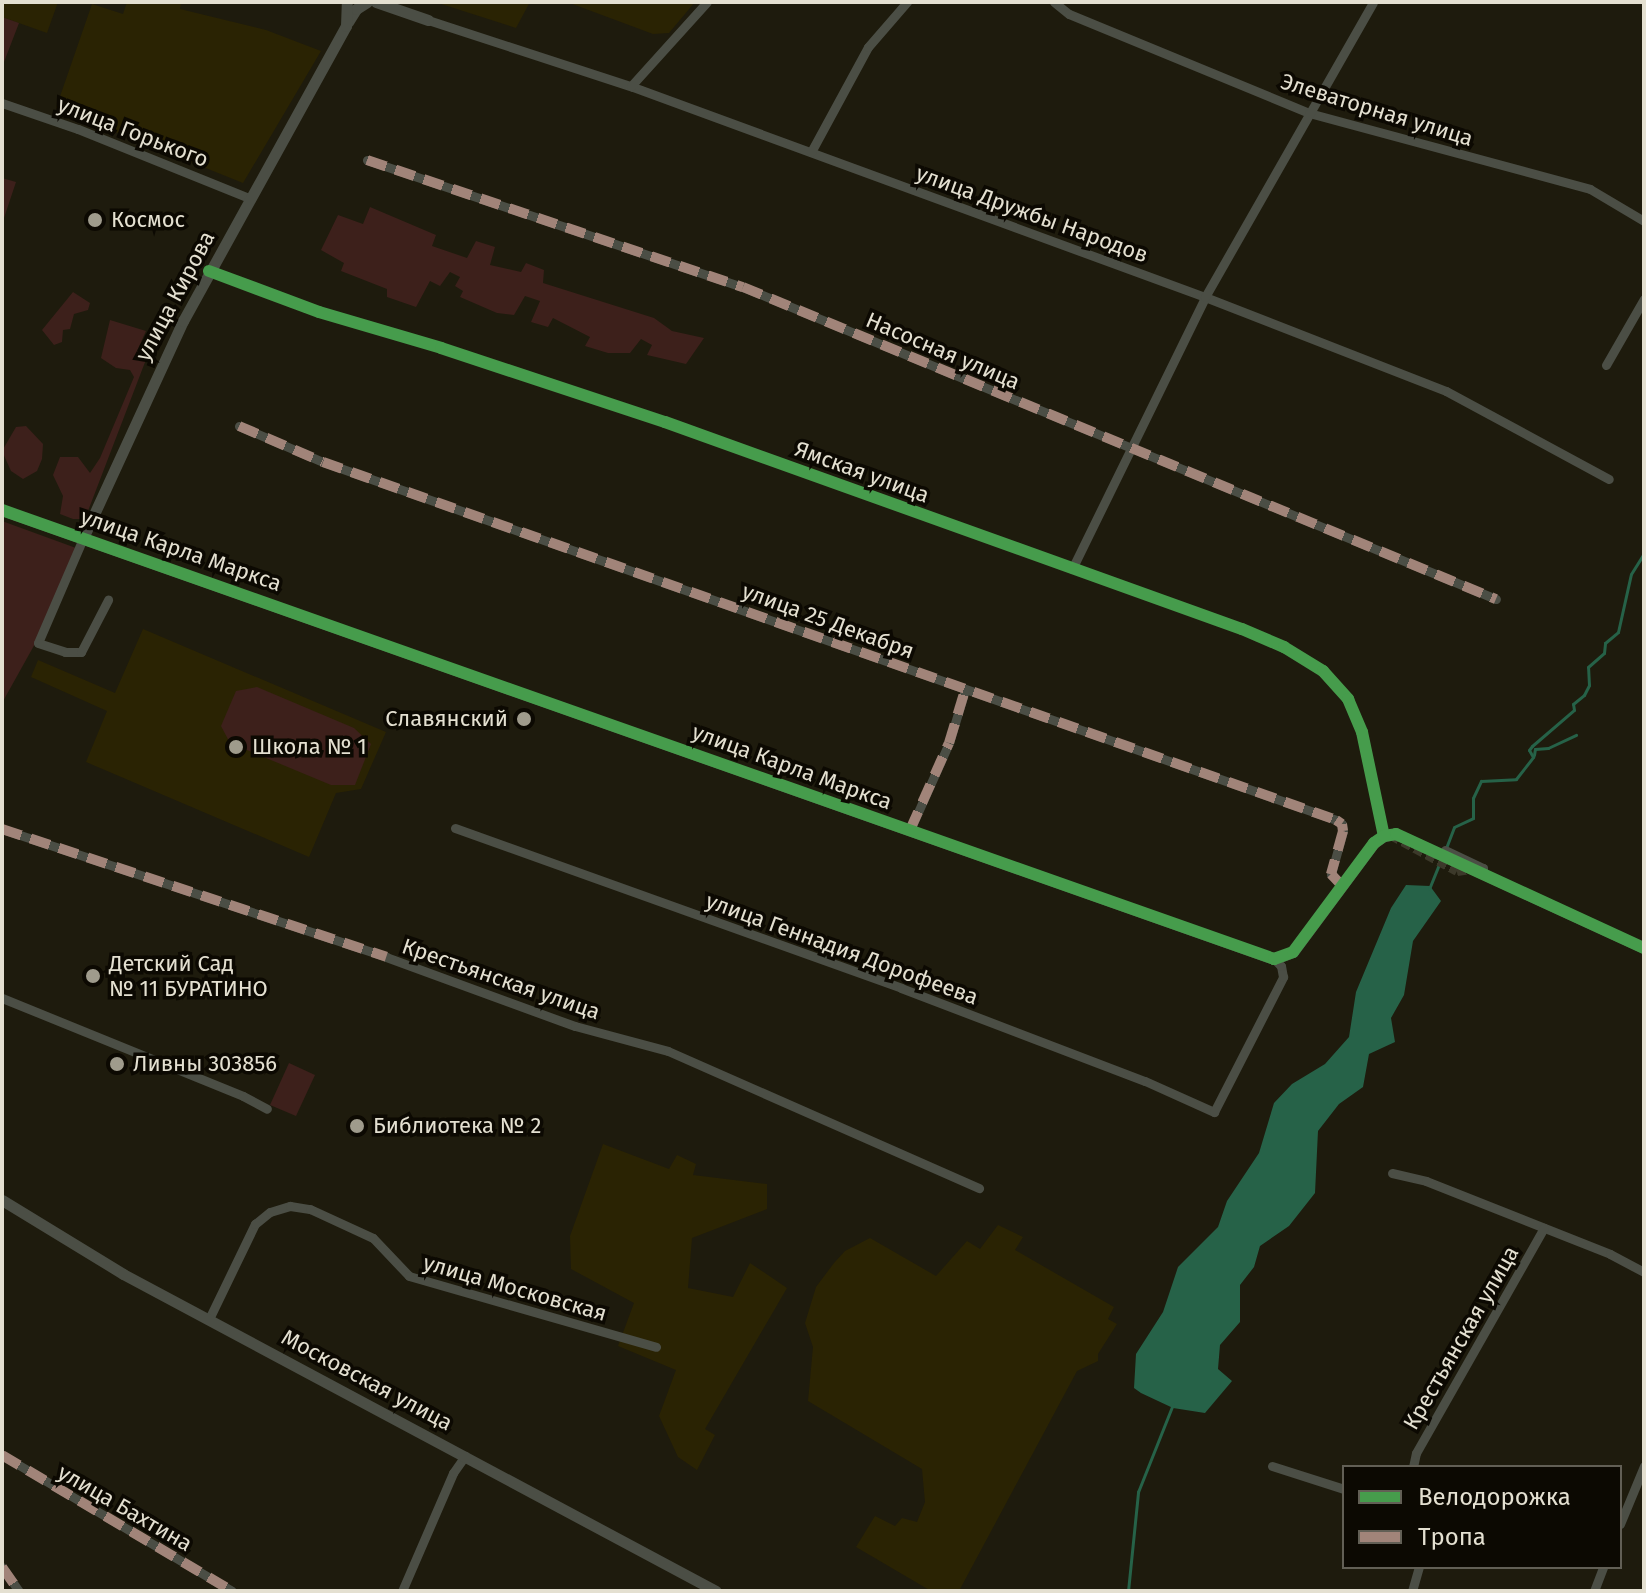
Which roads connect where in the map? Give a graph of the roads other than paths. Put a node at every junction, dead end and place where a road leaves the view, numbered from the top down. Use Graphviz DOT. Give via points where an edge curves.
graph roads {
  1 [pos="347,2"];
  2 [pos="367,2"];
  3 [pos="376,2"];
  4 [pos="707,2"];
  5 [pos="907,2"];
  6 [pos="1373,2"];
  7 [pos="1056,4"];
  8 [pos="428,20"];
  9 [pos="346,26"];
  10 [pos="631,86"];
  11 [pos="2,103"];
  12 [pos="1309,113"];
  13 [pos="811,152"];
  14 [pos="367,160"];
  15 [pos="249,198"];
  16 [pos="1644,221"];
  17 [pos="209,271"];
  18 [pos="1205,297"];
  19 [pos="1644,299"];
  20 [pos="1606,365"];
  21 [pos="239,426"];
  22 [pos="1129,448"];
  23 [pos="1609,479"];
  24 [pos="2,510"];
  25 [pos="84,536"];
  26 [pos="1072,569"];
  27 [pos="1496,599"];
  28 [pos="108,600"];
  29 [pos="965,690"];
  30 [pos="455,828"];
  31 [pos="2,829"];
  32 [pos="910,830"];
  33 [pos="1384,836"];
  34 [pos="1342,886"];
  35 [pos="1644,948"];
  36 [pos="1274,959"];
  37 [pos="2,998"];
  38 [pos="267,1109"];
  39 [pos="1392,1173"];
  40 [pos="979,1188"];
  41 [pos="4,1205"];
  42 [pos="1544,1228"];
  43 [pos="1644,1272"];
  44 [pos="209,1319"];
  45 [pos="656,1347"];
  46 [pos="2,1455"];
  47 [pos="465,1456"];
  48 [pos="1413,1465"];
  49 [pos="1272,1466"];
  50 [pos="1644,1466"];
  51 [pos="1342,1488"];
  52 [pos="1622,1519"];
  53 [pos="2,1567"];
  54 [pos="1418,1569"];
  55 [pos="1602,1569"];
  56 [pos="19,1591"];
  57 [pos="232,1591"];
  58 [pos="402,1591"];
  59 [pos="716,1591"];
  60 [pos="1412,1591"];
  61 [pos="1594,1591"];
  1 -- 9 [label="street"];
  2 -- 9 [label="street"];
  3 -- 8 [label="street"];
  4 -- 10 [label="street"];
  5 -- 13 [label="street" via="868,47"];
  6 -- 12 [label="street"];
  7 -- 12 [label="street, Элеваторная улица" via="1069,14"];
  8 -- 10 [label="street, улица Дружбы Народов"];
  9 -- 15 [label="street, улица Кирова"];
  10 -- 13 [label="street, улица Дружбы Народов"];
  11 -- 15 [label="street, улица Горького"];
  12 -- 16 [label="street, Элеваторная улица" via="1590,189"];
  12 -- 18 [label="street"];
  13 -- 18 [label="street, улица Дружбы Народов"];
  14 -- 22 [label="street, Насосная улица" via="743,287"];
  15 -- 17 [label="street, улица Кирова"];
  17 -- 25 [label="street, улица Кирова" via="151,384"];
  17 -- 26 [label="street, Ямская улица" via="319,312 665,422"];
  18 -- 22 [label="street"];
  18 -- 23 [label="street, улица Дружбы Народов" via="1446,391"];
  19 -- 20 [label="street"];
  21 -- 29 [label="street, улица 25 Декабря" via="323,462"];
  22 -- 26 [label="street"];
  22 -- 27 [label="street, Насосная улица"];
  24 -- 25 [label="street, улица Карла Маркса"];
  25 -- 28 [label="street" via="38,643 81,652"];
  25 -- 32 [label="street, улица Карла Маркса"];
  26 -- 33 [label="street, Ямская улица" via="1242,629 1284,647 1330,677 1348,699 1362,732"];
  29 -- 32 [label="street" via="949,743"];
  29 -- 34 [label="street, улица 25 Декабря" via="1339,822 1343,831 1331,871"];
  30 -- 36 [label="street, улица Геннадия Дорофеева" via="901,988 1214,1112 1283,977"];
  31 -- 40 [label="street, Крестьянская улица" via="575,1026 668,1051"];
  32 -- 36 [label="street, улица Карла Маркса"];
  33 -- 34 [label="street"];
  33 -- 35 [label="street" via="1396,834"];
  34 -- 36 [label="street" via="1293,952"];
  37 -- 38 [label="street"];
  39 -- 42 [label="street" via="1426,1181"];
  41 -- 44 [label="street, Московская улица"];
  42 -- 43 [label="street"];
  42 -- 48 [label="street, Крестьянская улица"];
  44 -- 45 [label="street, улица Московская" via="255,1224 290,1206 310,1209 373,1238 409,1276"];
  44 -- 47 [label="street, Московская улица"];
  46 -- 57 [label="street, улица Бахтина"];
  47 -- 58 [label="street"];
  47 -- 59 [label="street, Московская улица"];
  49 -- 51 [label="street"];
  50 -- 52 [label="street"];
  53 -- 56 [label="street"];
  54 -- 60 [label="street"];
  55 -- 61 [label="street"];
}
